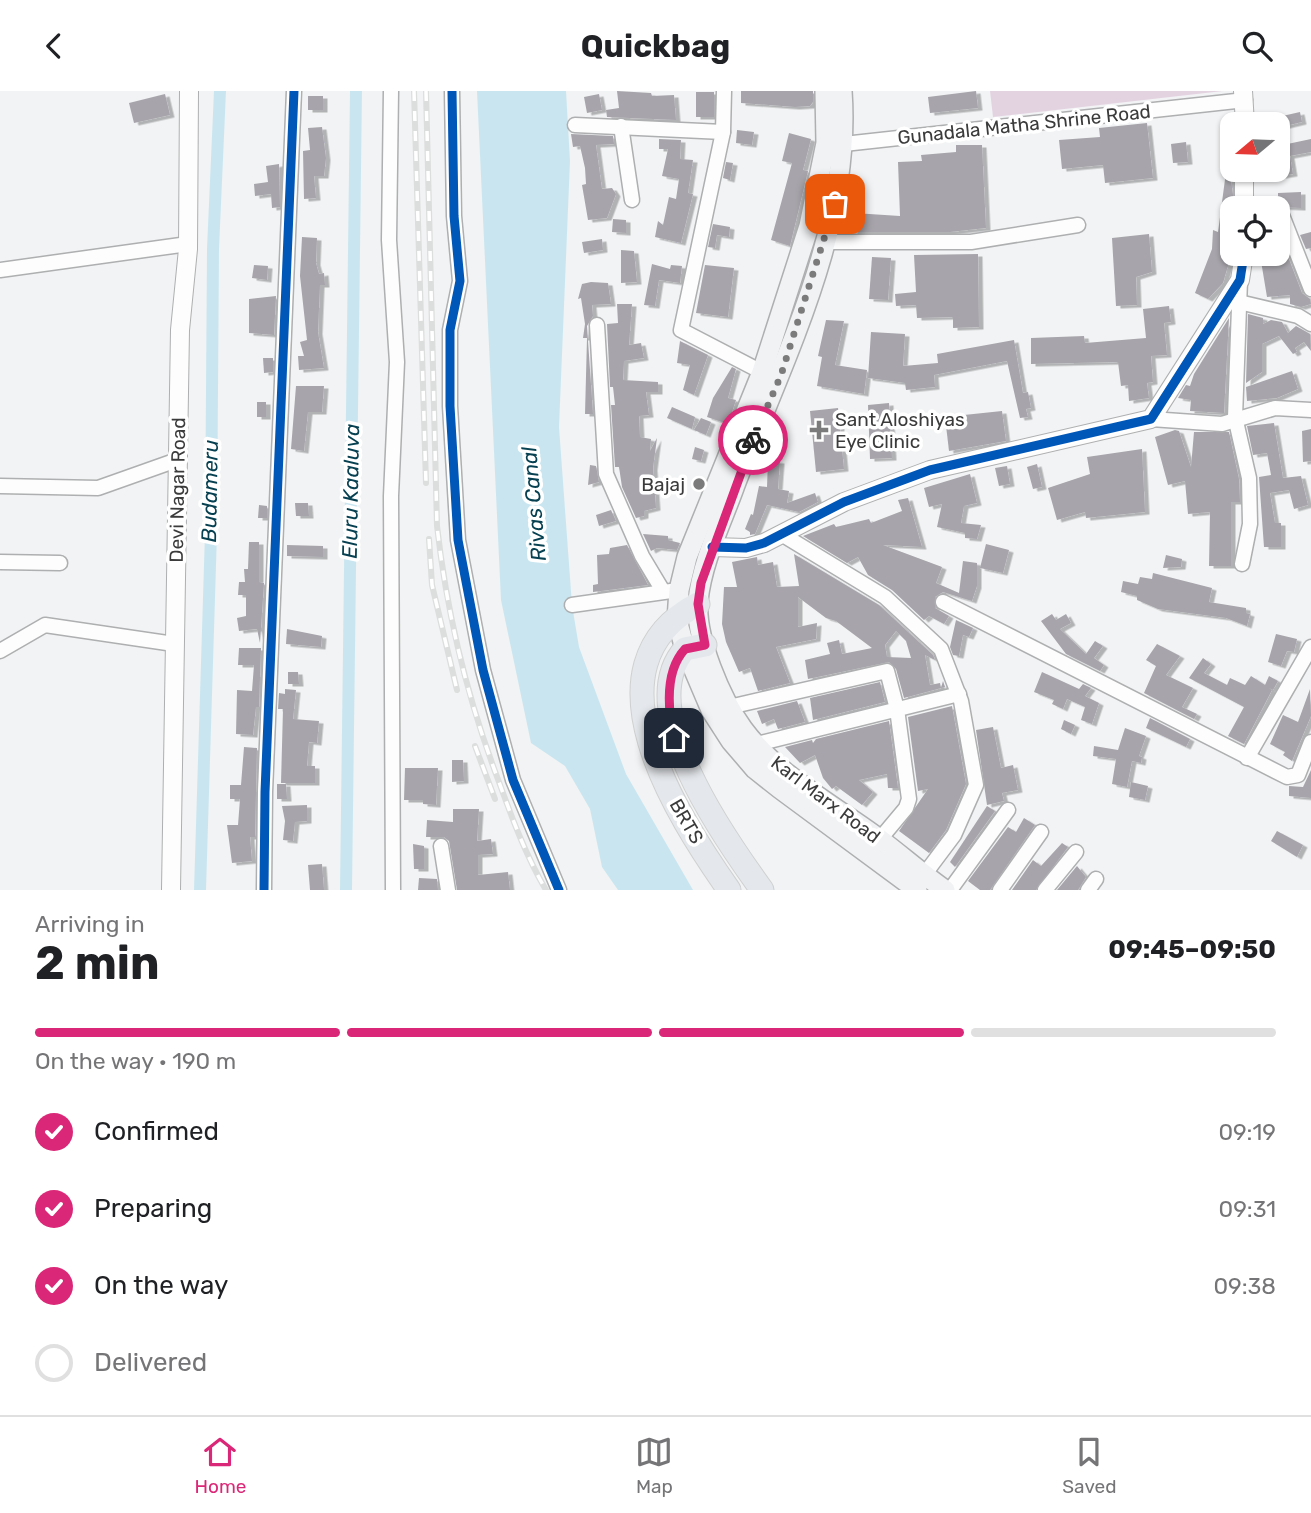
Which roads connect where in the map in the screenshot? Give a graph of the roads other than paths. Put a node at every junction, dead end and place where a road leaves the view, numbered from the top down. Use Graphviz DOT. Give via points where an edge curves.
graph roads {
  1 [pos="189,91"];
  2 [pos="294,91"];
  3 [pos="391,91"];
  4 [pos="452,91"];
  5 [pos="724,91"];
  6 [pos="825,91"];
  7 [pos="842,91"];
  8 [pos="1244,96"];
  9 [pos="575,125"];
  10 [pos="621,126"];
  11 [pos="723,132"];
  12 [pos="844,144"];
  13 [pos="632,200"];
  14 [pos="1077,225"];
  15 [pos="1290,235"];
  16 [pos="824,242"];
  17 [pos="188,244"];
  18 [pos="1242,266"];
  19 [pos="0,270"];
  20 [pos="1240,280"];
  21 [pos="1311,289"];
  22 [pos="1239,302"];
  23 [pos="1311,324"];
  24 [pos="597,325"];
  25 [pos="762,372"];
  26 [pos="1311,410"];
  27 [pos="1235,417"];
  28 [pos="1151,419"];
  29 [pos="177,460"];
  30 [pos="0,486"];
  31 [pos="783,535"];
  32 [pos="712,547"];
  33 [pos="0,562"];
  34 [pos="60,563"];
  35 [pos="1242,564"];
  36 [pos="671,590"];
  37 [pos="943,602"];
  38 [pos="698,604"];
  39 [pos="572,605"];
  40 [pos="677,615"];
  41 [pos="174,644"];
  42 [pos="695,647"];
  43 [pos="1311,647"];
  44 [pos="0,650"];
  45 [pos="958,694"];
  46 [pos="729,707"];
  47 [pos="897,709"];
  48 [pos="1311,742"];
  49 [pos="757,744"];
  50 [pos="1247,758"];
  51 [pos="1008,810"];
  52 [pos="1041,832"];
  53 [pos="880,839"];
  54 [pos="441,846"];
  55 [pos="1076,852"];
  56 [pos="921,883"];
  57 [pos="171,890"];
  58 [pos="264,890"];
  59 [pos="393,890"];
  60 [pos="448,890"];
  61 [pos="559,890"];
  62 [pos="729,890"];
  63 [pos="762,890"];
  64 [pos="945,890"];
  65 [pos="950,890"];
  66 [pos="1000,890"];
  67 [pos="1045,890"];
  1 -- 17 [label="street, Devi Nagar Road"];
  2 -- 58 [label="street"];
  3 -- 59 [label="street" via="389,240 397,362 391,496"];
  4 -- 61 [label="street" via="460,281 450,330 450,407 458,540 483,670 513,780"];
  5 -- 11 [label="street"];
  6 -- 25 [label="main road, Karl Marx Road" via="826,143 818,187"];
  7 -- 12 [label="main road, Karl Marx Road"];
  8 -- 12 [label="street, Gunadala Matha Shrine Road"];
  9 -- 10 [label="street"];
  10 -- 11 [label="street"];
  10 -- 13 [label="street"];
  11 -- 25 [label="street" via="681,330"];
  12 -- 16 [label="main road, Karl Marx Road" via="840,183"];
  14 -- 16 [label="street" via="971,242"];
  15 -- 21 [label="street"];
  16 -- 32 [label="main road, Karl Marx Road" via="781,375"];
  17 -- 19 [label="street"];
  17 -- 29 [label="street, Devi Nagar Road" via="180,331"];
  18 -- 20 [label="street"];
  20 -- 22 [label="street"];
  20 -- 28 [label="street"];
  22 -- 23 [label="street" via="1297,316"];
  22 -- 27 [label="street"];
  24 -- 36 [label="street" via="606,474 642,556"];
  25 -- 36 [label="main road, Karl Marx Road"];
  26 -- 27 [label="street" via="1275,408"];
  27 -- 28 [label="street" via="1222,424"];
  27 -- 35 [label="street" via="1248,478 1250,524"];
  28 -- 31 [label="street" via="930,470 844,502"];
  29 -- 30 [label="street" via="98,488"];
  29 -- 41 [label="street, Devi Nagar Road"];
  31 -- 32 [label="street" via="746,548"];
  31 -- 45 [label="street" via="885,597 941,649"];
  32 -- 38 [label="main road, Karl Marx Road"];
  33 -- 34 [label="street"];
  36 -- 39 [label="street"];
  36 -- 40 [label="main road, Karl Marx Road"];
  37 -- 50 [label="street"];
  38 -- 40 [label="main road, BRTS"];
  38 -- 42 [label="main road, Karl Marx Road"];
  40 -- 42 [label="main road, Karl Marx Road"];
  40 -- 62 [label="main road, BRTS" via="663,629 647,664 645,729 663,779"];
  41 -- 44 [label="street" via="45,625"];
  41 -- 57 [label="street, Devi Nagar Road"];
  42 -- 46 [label="main road, Karl Marx Road"];
  42 -- 56 [label="main road, Karl Marx Road" via="711,710 755,769"];
  42 -- 63 [label="main road, BRTS" via="673,671 669,712 674,738 728,840"];
  43 -- 50 [label="street"];
  45 -- 47 [label="street"];
  45 -- 56 [label="street" via="976,785 959,827"];
  46 -- 47 [label="street" via="881,670 890,675"];
  46 -- 49 [label="main road, Karl Marx Road"];
  47 -- 49 [label="street"];
  47 -- 53 [label="street" via="909,799"];
  48 -- 50 [label="street" via="1298,775 1293,777"];
  49 -- 53 [label="main road, Karl Marx Road" via="794,780"];
  51 -- 65 [label="street"];
  52 -- 66 [label="street"];
  53 -- 56 [label="main road, Karl Marx Road"];
  54 -- 60 [label="street"];
  55 -- 67 [label="street"];
  56 -- 64 [label="main road, Karl Marx Road"];
}
